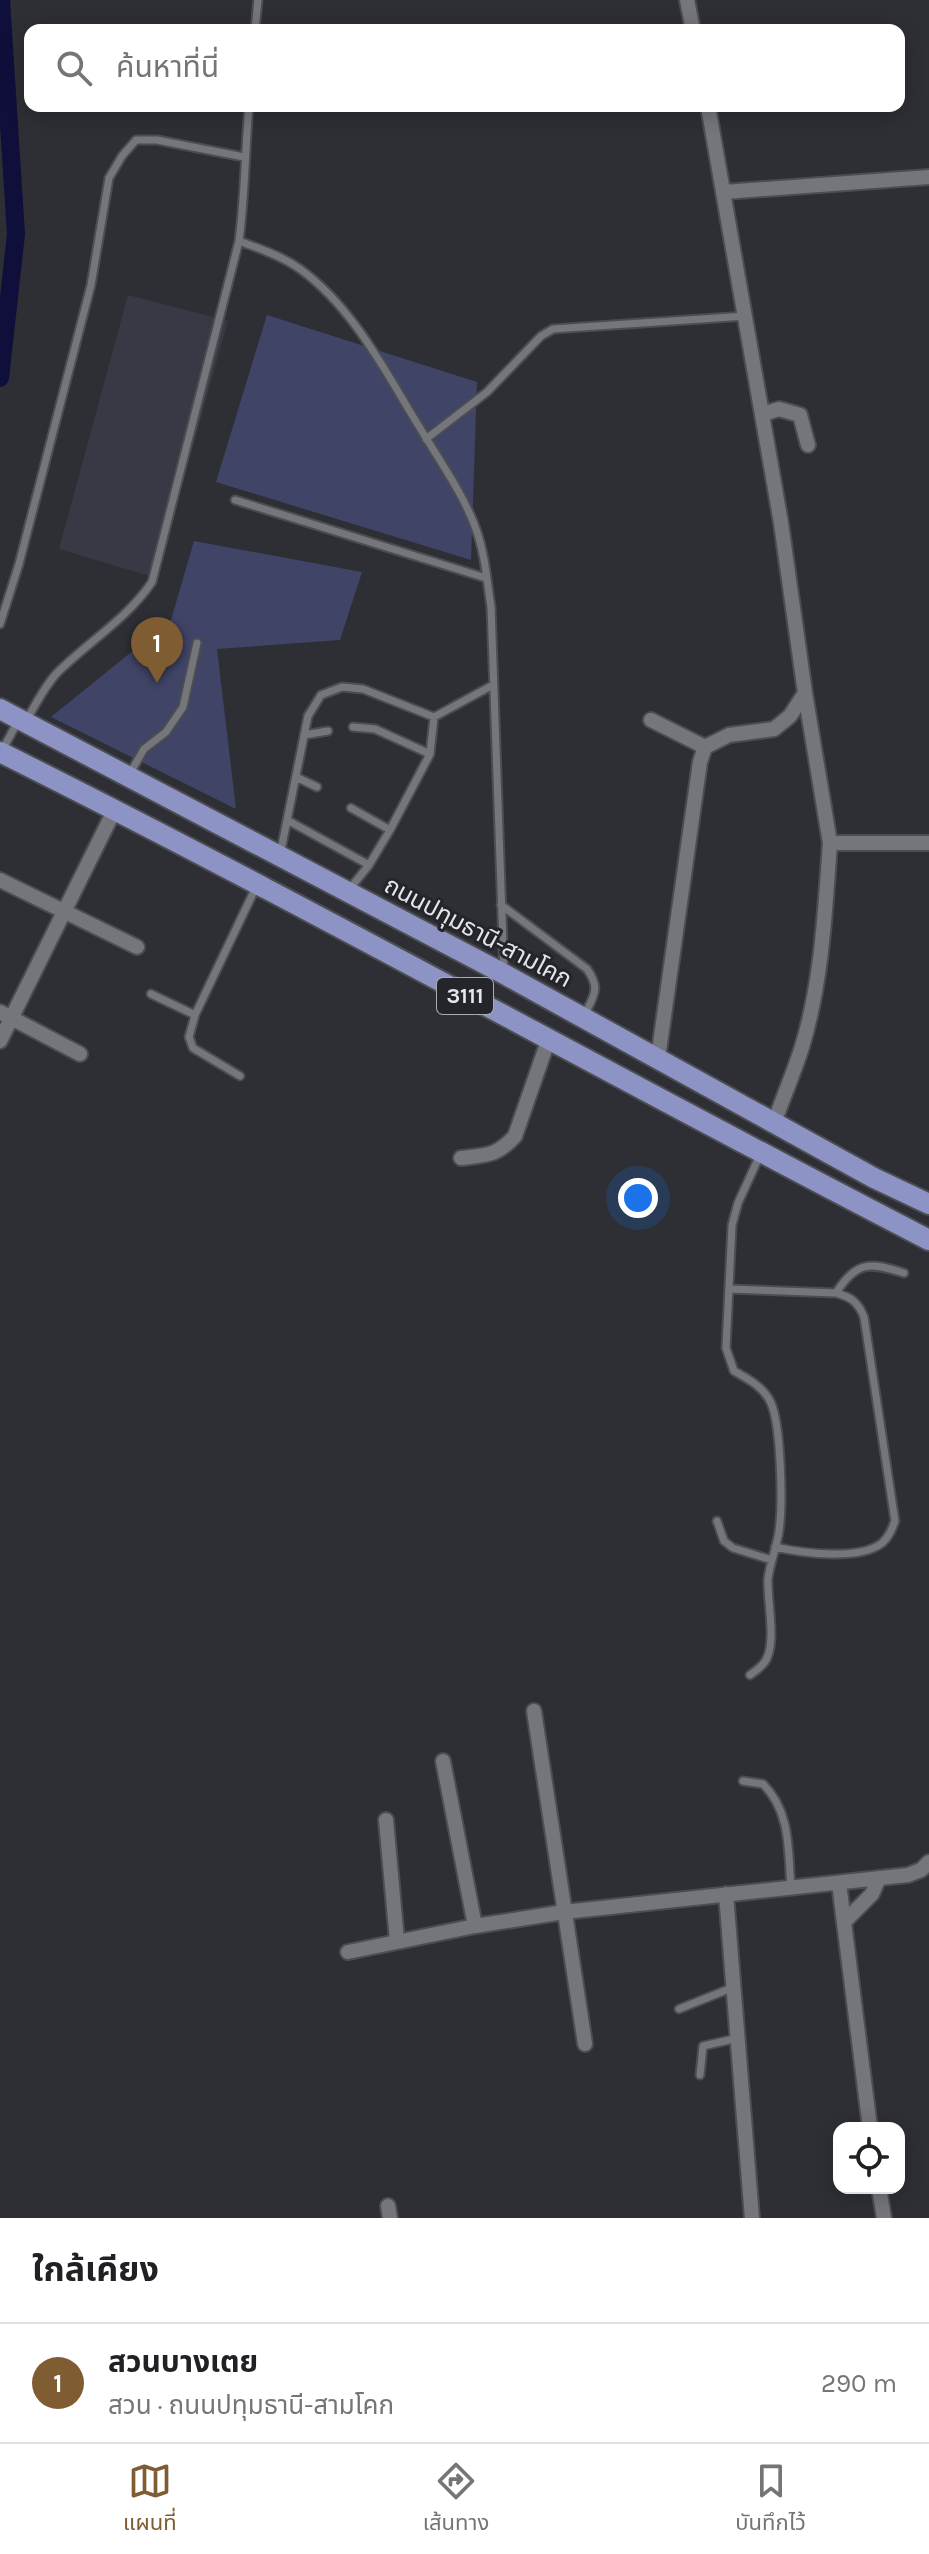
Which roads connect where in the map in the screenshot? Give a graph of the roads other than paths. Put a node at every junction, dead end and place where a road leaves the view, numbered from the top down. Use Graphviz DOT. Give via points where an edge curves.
graph roads {
  1 [pos="258,0"];
  2 [pos="687,0"];
  3 [pos="256,24"];
  4 [pos="692,24"];
  5 [pos="248,112"];
  6 [pos="709,112"];
  7 [pos="244,157"];
  8 [pos="929,177"];
  9 [pos="724,192"];
  10 [pos="239,241"];
  11 [pos="746,316"];
  12 [pos="763,414"];
  13 [pos="426,439"];
  14 [pos="808,445"];
  15 [pos="235,500"];
  16 [pos="486,578"];
  17 [pos="0,624"];
  18 [pos="197,643"];
  19 [pos="493,685"];
  20 [pos="805,693"];
  21 [pos="0,709"];
  22 [pos="434,717"];
  23 [pos="651,720"];
  24 [pos="22,721"];
  25 [pos="353,727"];
  26 [pos="328,731"];
  27 [pos="304,735"];
  28 [pos="705,747"];
  29 [pos="0,753"];
  30 [pos="430,754"];
  31 [pos="128,777"];
  32 [pos="296,777"];
  33 [pos="317,787"];
  34 [pos="351,808"];
  35 [pos="115,809"];
  36 [pos="287,820"];
  37 [pos="390,830"];
  38 [pos="830,843"];
  39 [pos="929,843"];
  40 [pos="280,857"];
  41 [pos="369,865"];
  42 [pos="0,880"];
  43 [pos="257,885"];
  44 [pos="346,892"];
  45 [pos="501,905"];
  46 [pos="64,911"];
  47 [pos="137,947"];
  48 [pos="504,974"];
  49 [pos="151,994"];
  50 [pos="6,1015"];
  51 [pos="195,1015"];
  52 [pos="584,1018"];
  53 [pos="0,1041"];
  54 [pos="548,1041"];
  55 [pos="80,1054"];
  56 [pos="658,1058"];
  57 [pos="240,1076"];
  58 [pos="774,1123"];
  59 [pos="761,1153"];
  60 [pos="461,1158"];
  61 [pos="929,1204"];
  62 [pos="929,1240"];
  63 [pos="904,1273"];
  64 [pos="729,1289"];
  65 [pos="836,1293"];
  66 [pos="717,1521"];
  67 [pos="775,1547"];
  68 [pos="772,1560"];
  69 [pos="750,1675"];
  70 [pos="534,1711"];
  71 [pos="443,1761"];
  72 [pos="743,1781"];
  73 [pos="386,1820"];
  74 [pos="929,1862"];
  75 [pos="879,1878"];
  76 [pos="839,1883"];
  77 [pos="791,1888"];
  78 [pos="726,1894"];
  79 [pos="564,1912"];
  80 [pos="844,1922"];
  81 [pos="475,1926"];
  82 [pos="397,1941"];
  83 [pos="348,1952"];
  84 [pos="734,1987"];
  85 [pos="679,2009"];
  86 [pos="738,2038"];
  87 [pos="585,2044"];
  88 [pos="700,2075"];
  89 [pos="869,2122"];
  90 [pos="880,2194"];
  91 [pos="752,2218"];
  92 [pos="884,2218"];
  1 -- 3 [label="lane"];
  2 -- 4 [label="street"];
  5 -- 7 [label="lane"];
  6 -- 9 [label="street"];
  7 -- 10 [label="lane"];
  7 -- 17 [label="lane" via="136,140 109,178 91,285"];
  8 -- 9 [label="street"];
  9 -- 11 [label="street"];
  10 -- 13 [label="lane" via="301,269 336,302"];
  10 -- 24 [label="lane" via="152,582 139,601 58,673"];
  11 -- 12 [label="street"];
  11 -- 13 [label="lane" via="553,329 487,392"];
  12 -- 14 [label="street" via="779,409 800,415"];
  12 -- 20 [label="street"];
  13 -- 16 [label="lane" via="476,529"];
  15 -- 16 [label="lane"];
  16 -- 19 [label="lane"];
  18 -- 31 [label="lane" via="183,707 166,732 144,749"];
  19 -- 22 [label="lane"];
  19 -- 45 [label="lane"];
  20 -- 28 [label="street" via="774,729 729,735"];
  20 -- 38 [label="street"];
  21 -- 24 [label="main road, ถนนปทุมธานี-สามโคก / 3111"];
  22 -- 27 [label="lane" via="363,689 342,687 321,695"];
  22 -- 30 [label="lane"];
  23 -- 28 [label="street"];
  24 -- 29 [label="lane"];
  24 -- 31 [label="main road, ถนนปทุมธานี-สามโคก / 3111"];
  25 -- 30 [label="lane" via="375,729"];
  26 -- 27 [label="lane"];
  27 -- 32 [label="lane"];
  28 -- 56 [label="street"];
  29 -- 35 [label="main road, 3111"];
  30 -- 37 [label="lane"];
  31 -- 40 [label="main road, ถนนปทุมธานี-สามโคก / 3111"];
  32 -- 33 [label="lane"];
  32 -- 36 [label="lane"];
  34 -- 37 [label="lane"];
  35 -- 43 [label="main road, 3111"];
  35 -- 46 [label="street"];
  36 -- 40 [label="lane"];
  36 -- 41 [label="lane"];
  37 -- 41 [label="lane"];
  38 -- 39 [label="street"];
  38 -- 58 [label="street" via="813,998"];
  40 -- 44 [label="main road, ถนนปทุมธานี-สามโคก / 3111"];
  41 -- 44 [label="lane"];
  42 -- 46 [label="street"];
  43 -- 51 [label="lane"];
  43 -- 54 [label="main road, 3111"];
  44 -- 48 [label="main road, ถนนปทุมธานี-สามโคก / 3111"];
  45 -- 48 [label="lane"];
  45 -- 52 [label="lane" via="587,969 596,990"];
  46 -- 47 [label="street"];
  46 -- 50 [label="street"];
  48 -- 52 [label="main road, ถนนปทุมธานี-สามโคก / 3111"];
  49 -- 51 [label="lane"];
  50 -- 53 [label="street"];
  50 -- 55 [label="street"];
  51 -- 57 [label="lane" via="189,1037 193,1048"];
  52 -- 56 [label="main road, ถนนปทุมธานี-สามโคก / 3111"];
  54 -- 59 [label="main road, 3111"];
  54 -- 60 [label="street" via="515,1136 493,1154"];
  56 -- 58 [label="main road, ถนนปทุมธานี-สามโคก / 3111"];
  58 -- 61 [label="main road, ถนนปทุมธานี-สามโคก / 3111"];
  59 -- 62 [label="main road, 3111"];
  59 -- 64 [label="lane" via="732,1225"];
  63 -- 65 [label="lane" via="882,1266 855,1269"];
  64 -- 65 [label="lane"];
  64 -- 67 [label="lane" via="729,1361 734,1371 764,1392 774,1415 781,1518"];
  65 -- 67 [label="lane" via="860,1305 864,1317 895,1521 889,1536 865,1551 817,1554"];
  66 -- 68 [label="lane" via="724,1541 733,1548"];
  67 -- 68 [label="lane"];
  68 -- 69 [label="lane" via="768,1656"];
  70 -- 79 [label="street"];
  71 -- 81 [label="street"];
  72 -- 77 [label="lane" via="763,1784 780,1806"];
  73 -- 82 [label="street"];
  74 -- 75 [label="street" via="908,1875"];
  75 -- 76 [label="street"];
  75 -- 80 [label="street" via="863,1906"];
  76 -- 77 [label="street"];
  76 -- 80 [label="street"];
  77 -- 78 [label="street"];
  78 -- 79 [label="street"];
  78 -- 84 [label="street"];
  79 -- 81 [label="street"];
  79 -- 87 [label="street"];
  80 -- 89 [label="street"];
  81 -- 82 [label="street"];
  82 -- 83 [label="street"];
  84 -- 85 [label="lane"];
  84 -- 86 [label="street"];
  86 -- 88 [label="lane" via="703,2046"];
  86 -- 91 [label="street"];
  90 -- 92 [label="street"];
}
